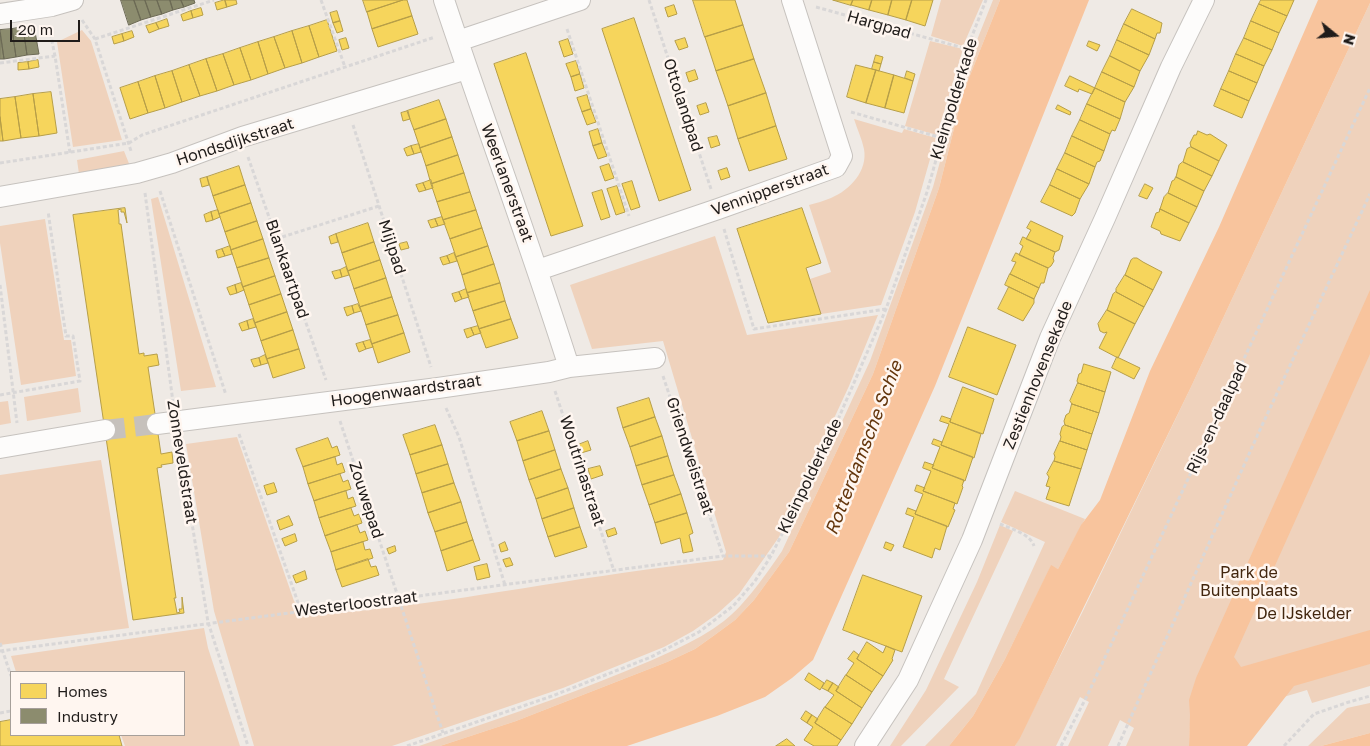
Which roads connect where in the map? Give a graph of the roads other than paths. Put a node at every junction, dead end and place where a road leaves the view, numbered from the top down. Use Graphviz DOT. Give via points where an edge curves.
graph roads {
  1 [pos="72,0"];
  2 [pos="444,0"];
  3 [pos="580,0"];
  4 [pos="792,0"];
  5 [pos="1204,0"];
  6 [pos="0,14"];
  7 [pos="456,35"];
  8 [pos="467,69"];
  9 [pos="0,197"];
  10 [pos="538,270"];
  11 [pos="655,358"];
  12 [pos="569,367"];
  13 [pos="166,423"];
  14 [pos="105,430"];
  15 [pos="0,448"];
  16 [pos="866,746"];
  1 -- 6 [label="street"];
  2 -- 7 [label="street, Weerlanerstraat"];
  3 -- 7 [label="street"];
  4 -- 10 [label="street, Vennipperstraat" via="842,156 836,167"];
  5 -- 16 [label="street, Zestienhovensekade" via="1050,338 972,540 908,680"];
  7 -- 8 [label="street, Weerlanerstraat"];
  8 -- 9 [label="street, Hondsdijkstraat" via="137,174"];
  8 -- 10 [label="street, Weerlanerstraat"];
  10 -- 12 [label="street, Weerlanerstraat"];
  11 -- 12 [label="street, Hoogenwaardstraat"];
  12 -- 13 [label="street, Hoogenwaardstraat" via="438,388"];
  14 -- 15 [label="street"];
}
